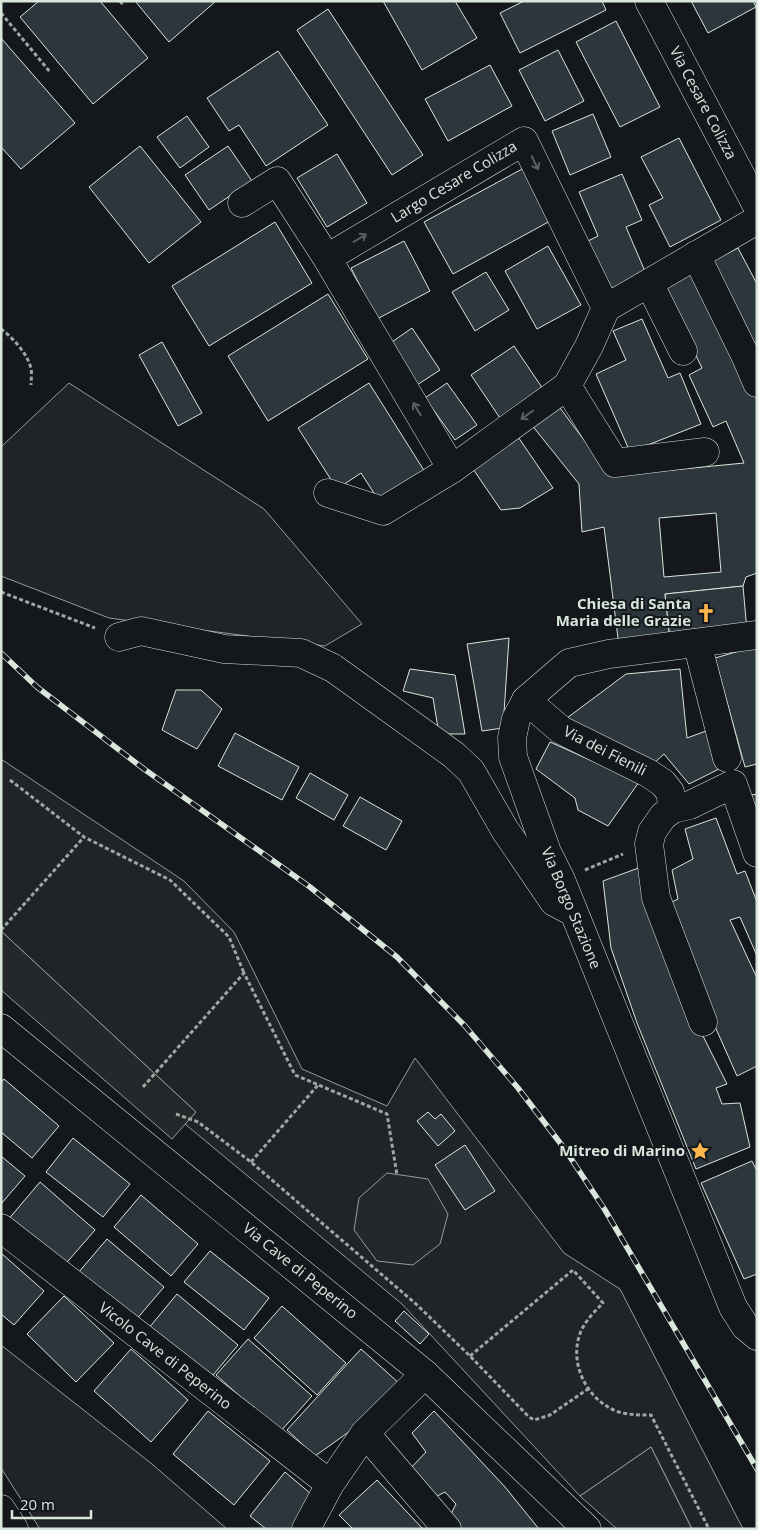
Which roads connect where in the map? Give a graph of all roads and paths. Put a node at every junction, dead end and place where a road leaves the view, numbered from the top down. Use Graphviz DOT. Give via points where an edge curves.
graph roads {
  1 [pos="120,1"];
  2 [pos="649,1"];
  3 [pos="124,6"];
  4 [pos="1,13"];
  5 [pos="50,72"];
  6 [pos="242,203"];
  7 [pos="757,206"];
  8 [pos="757,220"];
  9 [pos="696,255"];
  10 [pos="327,258"];
  11 [pos="649,284"];
  12 [pos="606,308"];
  13 [pos="1,330"];
  14 [pos="683,351"];
  15 [pos="757,383"];
  16 [pos="31,385"];
  17 [pos="567,386"];
  18 [pos="705,452"];
  19 [pos="452,469"];
  20 [pos="328,493"];
  21 [pos="1,592"];
  22 [pos="757,635"];
  23 [pos="119,637"];
  24 [pos="697,643"];
  25 [pos="526,700"];
  26 [pos="730,771"];
  27 [pos="10,780"];
  28 [pos="673,809"];
  29 [pos="84,837"];
  30 [pos="757,853"];
  31 [pos="624,854"];
  32 [pos="580,872"];
  33 [pos="574,913"];
  34 [pos="1,930"];
  35 [pos="244,973"];
  36 [pos="702,1022"];
  37 [pos="2,1030"];
  38 [pos="318,1085"];
  39 [pos="143,1087"];
  40 [pos="176,1114"];
  41 [pos="251,1162"];
  42 [pos="397,1175"];
  43 [pos="1,1228"];
  44 [pos="378,1261"];
  45 [pos="373,1267"];
  46 [pos="757,1336"];
  47 [pos="470,1356"];
  48 [pos="425,1374"];
  49 [pos="588,1389"];
  50 [pos="365,1433"];
  51 [pos="330,1484"];
  52 [pos="1,1509"];
  53 [pos="14,1529"];
  54 [pos="306,1529"];
  55 [pos="447,1529"];
  56 [pos="587,1529"];
  57 [pos="709,1529"];
  1 -- 3 [label="path"];
  2 -- 7 [label="street, Via Cesare Colizza"];
  4 -- 5 [label="path"];
  6 -- 10 [label="street" via="278,181"];
  8 -- 9 [label="street"];
  9 -- 11 [label="street"];
  9 -- 15 [label="street"];
  10 -- 12 [label="street, Largo Cesare Colizza, one-way" via="524,141"];
  19 -- 10 [label="street, one-way"];
  11 -- 12 [label="street"];
  11 -- 14 [label="street"];
  12 -- 17 [label="street"];
  13 -- 16 [label="path" via="22,351 31,367"];
  17 -- 18 [label="street" via="615,463"];
  17 -- 19 [label="street, one-way"];
  19 -- 20 [label="street" via="383,511"];
  21 -- 23 [label="path"];
  22 -- 24 [label="street, Via Borgo Stazione"];
  23 -- 33 [label="street" via="141,631 224,650 301,652 332,668 471,770 505,830 554,902"];
  24 -- 25 [label="street, Via Borgo Stazione" via="609,654 569,663"];
  24 -- 26 [label="street"];
  25 -- 28 [label="street, Via dei Fienili" via="561,730 662,783 670,792"];
  25 -- 33 [label="street, Via Borgo Stazione" via="516,719 513,757"];
  26 -- 28 [label="street" via="690,805"];
  26 -- 30 [label="street"];
  27 -- 29 [label="path"];
  28 -- 36 [label="street" via="657,823 649,844 656,898"];
  29 -- 34 [label="path"];
  29 -- 35 [label="path" via="170,880 229,937"];
  31 -- 32 [label="path"];
  33 -- 46 [label="street, Via Borgo Stazione" via="733,1307 745,1326"];
  35 -- 38 [label="path" via="295,1075"];
  35 -- 39 [label="path"];
  37 -- 48 [label="street, Via Cave di Peperino"];
  38 -- 41 [label="path"];
  38 -- 42 [label="path" via="387,1114"];
  40 -- 41 [label="path" via="198,1122"];
  41 -- 45 [label="path"];
  43 -- 51 [label="street, Vicolo Cave di Peperino"];
  44 -- 45 [label="path"];
  45 -- 47 [label="path"];
  47 -- 49 [label="path" via="534,1420 550,1415"];
  47 -- 49 [label="path" via="573,1270 603,1303 582,1329 578,1342 577,1359"];
  48 -- 50 [label="street"];
  48 -- 56 [label="street, Via Cave di Peperino"];
  49 -- 57 [label="path" via="593,1397 618,1412 651,1415"];
  50 -- 51 [label="street"];
  50 -- 55 [label="street"];
  51 -- 54 [label="street"];
  52 -- 53 [label="street"];
}
